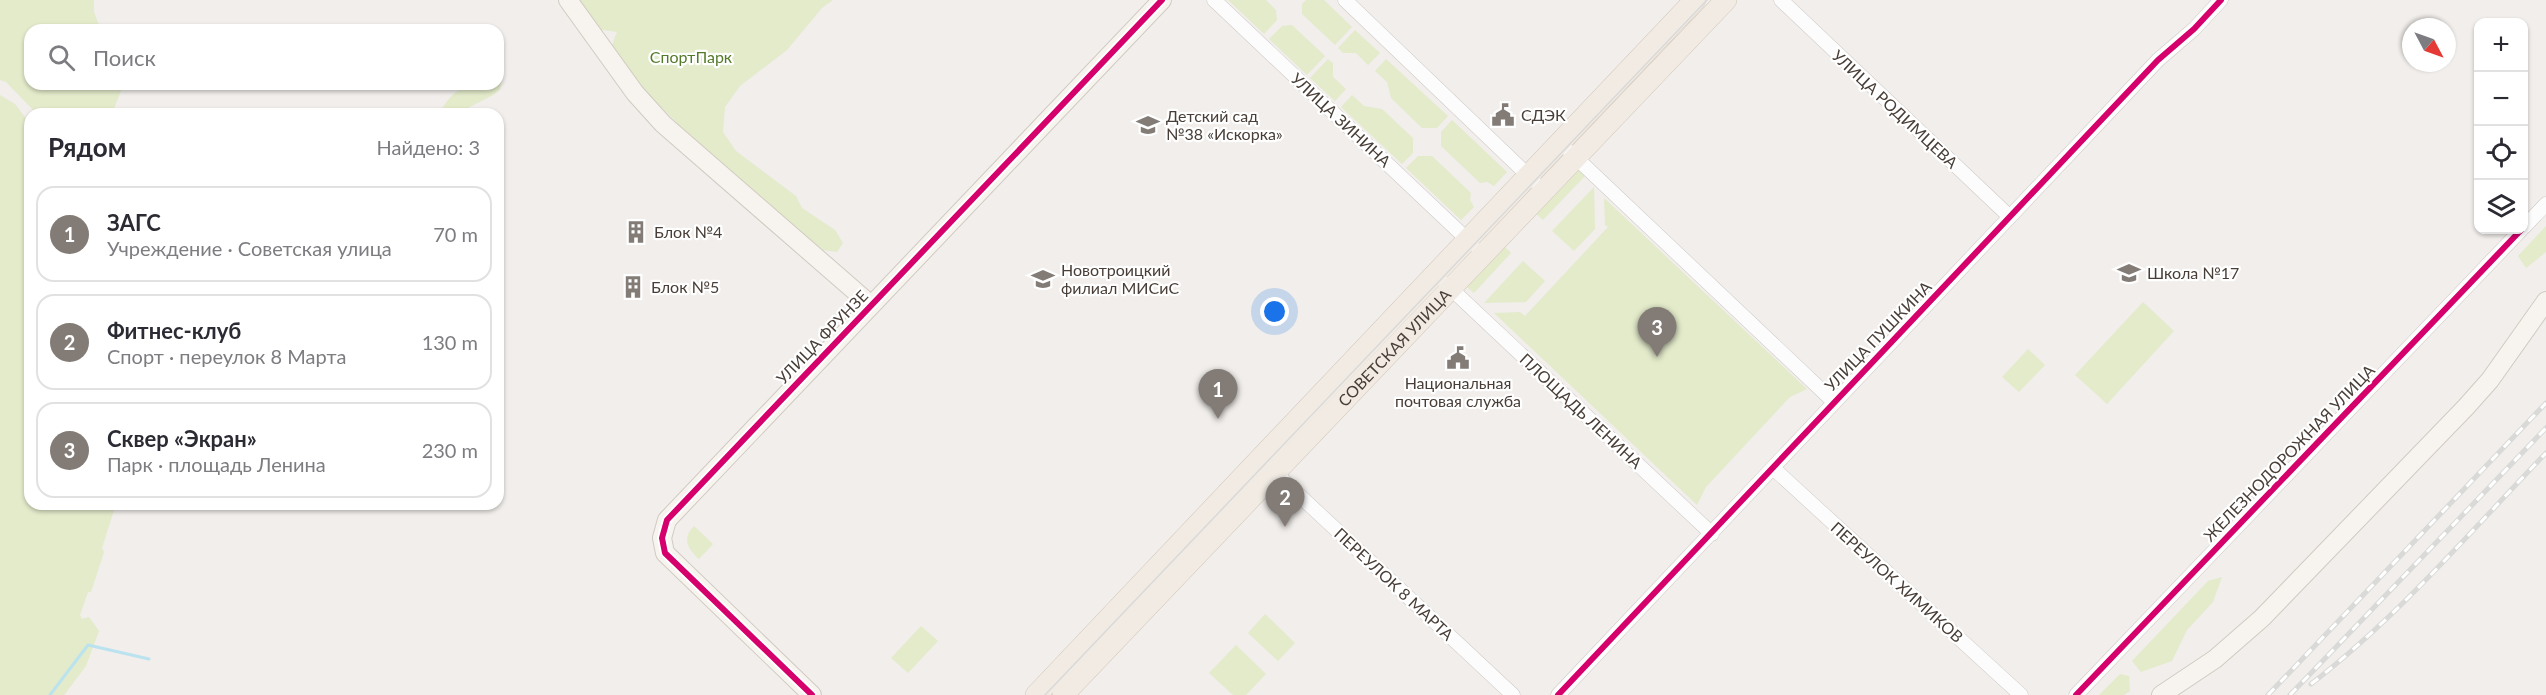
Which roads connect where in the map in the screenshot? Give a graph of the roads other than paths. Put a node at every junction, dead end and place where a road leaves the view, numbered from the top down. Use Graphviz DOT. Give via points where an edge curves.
graph roads {
  1 [pos="568,0"];
  2 [pos="1162,0"];
  3 [pos="1214,0"];
  4 [pos="1345,0"];
  5 [pos="1695,0"];
  6 [pos="1726,0"];
  7 [pos="1780,0"];
  8 [pos="2221,0"];
  9 [pos="1560,142"];
  10 [pos="1576,157"];
  11 [pos="1528,176"];
  12 [pos="1544,191"];
  13 [pos="2546,204"];
  14 [pos="2010,218"];
  15 [pos="2528,222"];
  16 [pos="2516,234"];
  17 [pos="1468,240"];
  18 [pos="1483,255"];
  19 [pos="1436,274"];
  20 [pos="1451,288"];
  21 [pos="2546,302"];
  22 [pos="871,305"];
  23 [pos="1834,402"];
  24 [pos="1268,465"];
  25 [pos="1773,468"];
  26 [pos="1712,534"];
  27 [pos="1064,689"];
  28 [pos="812,695"];
  29 [pos="1036,695"];
  30 [pos="1513,695"];
  31 [pos="1558,695"];
  32 [pos="2021,695"];
  33 [pos="2076,695"];
  34 [pos="2161,695"];
  1 -- 22 [label="street" via="635,93 663,124"];
  2 -- 22 [label="street, УЛИЦА ФРУНЗЕ"];
  3 -- 17 [label="street, УЛИЦА ЗИНИНА"];
  4 -- 11 [label="street"];
  5 -- 9 [label="main road, СОВЕТСКАЯ УЛИЦА"];
  6 -- 10 [label="main road, СОВЕТСКАЯ УЛИЦА"];
  7 -- 14 [label="street, УЛИЦА РОДИМЦЕВА"];
  8 -- 14 [label="street, УЛИЦА ПУШКИНА" via="2158,60"];
  9 -- 10 [label="street"];
  9 -- 11 [label="main road, СОВЕТСКАЯ УЛИЦА"];
  10 -- 12 [label="main road, СОВЕТСКАЯ УЛИЦА"];
  10 -- 23 [label="street"];
  11 -- 12 [label="street"];
  11 -- 17 [label="main road, СОВЕТСКАЯ УЛИЦА"];
  12 -- 18 [label="main road, СОВЕТСКАЯ УЛИЦА"];
  13 -- 15 [label="street, ЖЕЛЕЗНОДОРОЖНАЯ УЛИЦА"];
  14 -- 23 [label="street, УЛИЦА ПУШКИНА"];
  16 -- 33 [label="street, ЖЕЛЕЗНОДОРОЖНАЯ УЛИЦА"];
  17 -- 18 [label="street, УЛИЦА ЗИНИНА"];
  17 -- 19 [label="main road, СОВЕТСКАЯ УЛИЦА"];
  18 -- 20 [label="main road, СОВЕТСКАЯ УЛИЦА"];
  19 -- 20 [label="street, ПЛОЩАДЬ ЛЕНИНА"];
  19 -- 24 [label="main road, СОВЕТСКАЯ УЛИЦА"];
  20 -- 24 [label="main road, СОВЕТСКАЯ УЛИЦА"];
  20 -- 26 [label="street, ПЛОЩАДЬ ЛЕНИНА"];
  21 -- 34 [label="street" via="2466,407 2262,618 2215,658"];
  22 -- 28 [label="street, УЛИЦА ФРУНЗЕ" via="667,520 662,538 665,553"];
  23 -- 25 [label="street, УЛИЦА ПУШКИНА"];
  24 -- 27 [label="main road, СОВЕТСКАЯ УЛИЦА"];
  24 -- 30 [label="street, ПЕРЕУЛОК 8 МАРТА"];
  25 -- 26 [label="street, УЛИЦА ПУШКИНА"];
  25 -- 32 [label="street, ПЕРЕУЛОК ХИМИКОВ"];
  26 -- 31 [label="street, УЛИЦА ПУШКИНА"];
  27 -- 29 [label="main road, СОВЕТСКАЯ УЛИЦА"];
}
